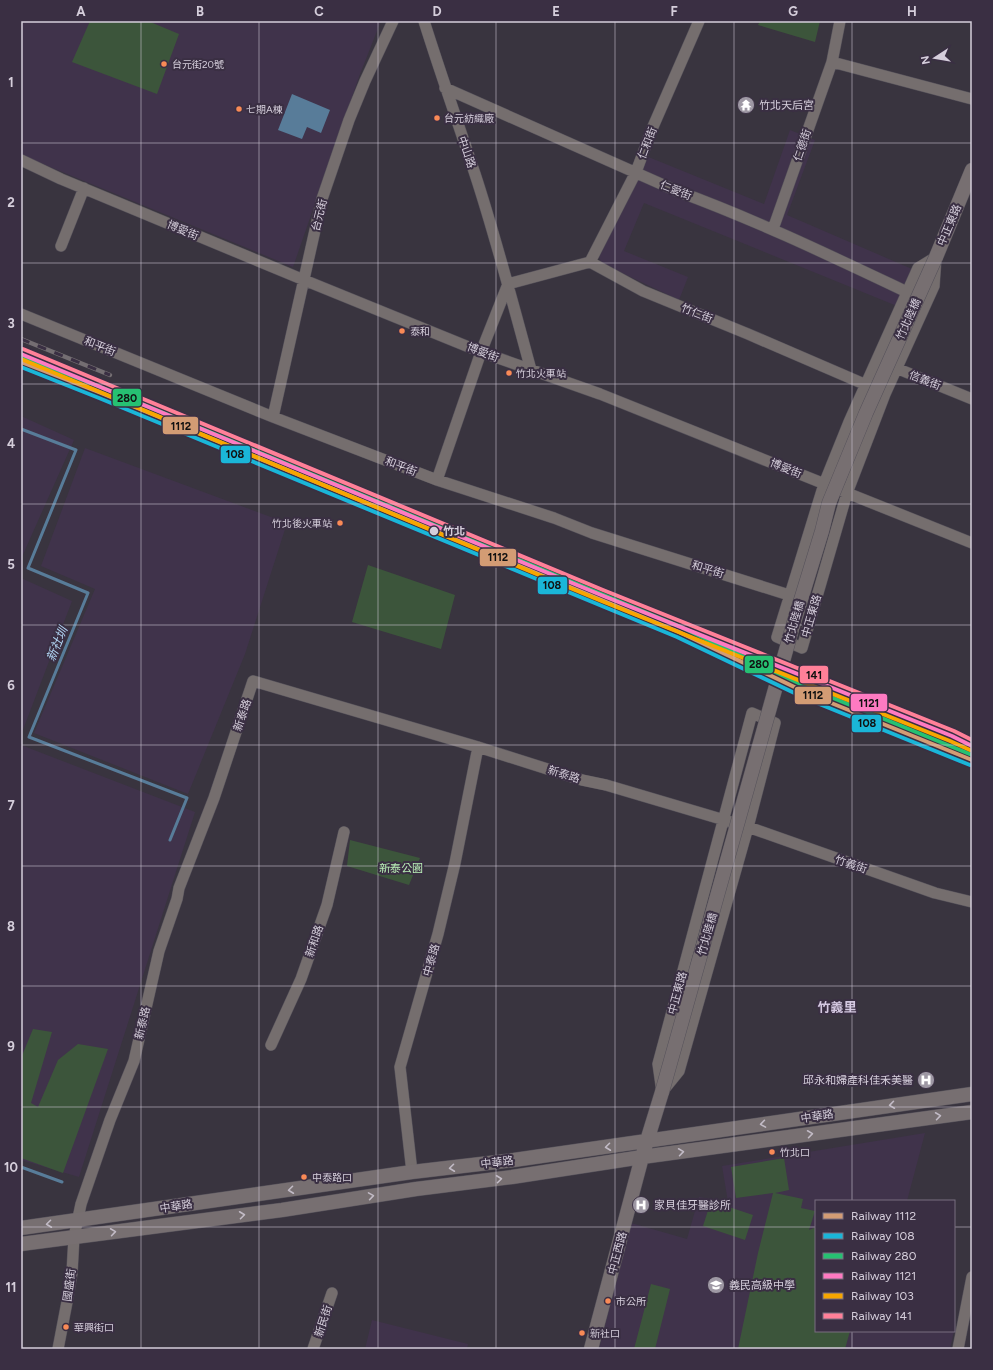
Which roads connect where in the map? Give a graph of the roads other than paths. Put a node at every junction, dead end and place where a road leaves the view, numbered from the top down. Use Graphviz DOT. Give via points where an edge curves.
graph roads {
  1 [pos="393,21"];
  2 [pos="424,21"];
  3 [pos="699,21"];
  4 [pos="840,21"];
  5 [pos="832,62"];
  6 [pos="445,88"];
  7 [pos="972,99"];
  8 [pos="21,160"];
  9 [pos="972,170"];
  10 [pos="636,172"];
  11 [pos="84,188"];
  12 [pos="772,229"];
  13 [pos="61,246"];
  14 [pos="936,257"];
  15 [pos="590,262"];
  16 [pos="304,280"];
  17 [pos="508,284"];
  18 [pos="908,292"];
  19 [pos="21,314"];
  20 [pos="481,352"];
  21 [pos="878,360"];
  22 [pos="897,369"];
  23 [pos="531,370"];
  24 [pos="866,384"];
  25 [pos="885,394"];
  26 [pos="972,399"];
  27 [pos="273,417"];
  28 [pos="437,480"];
  29 [pos="824,484"];
  30 [pos="847,493"];
  31 [pos="972,543"];
  32 [pos="789,595"];
  33 [pos="478,747"];
  34 [pos="727,821"];
  35 [pos="748,827"];
  36 [pos="344,832"];
  37 [pos="972,902"];
  38 [pos="271,1045"];
  39 [pos="662,1092"];
  40 [pos="972,1094"];
  41 [pos="972,1112"];
  42 [pos="647,1142"];
  43 [pos="642,1157"];
  44 [pos="412,1172"];
  45 [pos="77,1221"];
  46 [pos="21,1228"];
  47 [pos="74,1238"];
  48 [pos="21,1244"];
  49 [pos="972,1277"];
  50 [pos="332,1293"];
  51 [pos="969,1309"];
  52 [pos="58,1349"];
  53 [pos="314,1349"];
  54 [pos="592,1349"];
  55 [pos="958,1349"];
  1 -- 16 [label="street, 台元街" via="349,120 322,199"];
  2 -- 6 [label="street, 中山路"];
  3 -- 10 [label="street, 仁和街"];
  4 -- 5 [label="street, 仁德街"];
  5 -- 7 [label="street"];
  5 -- 12 [label="street, 仁德街"];
  6 -- 10 [label="street, 仁愛街"];
  6 -- 17 [label="street, 中山路" via="475,174"];
  8 -- 11 [label="street, 博愛街"];
  9 -- 14 [label="main road, 中正東路"];
  10 -- 12 [label="street, 仁愛街"];
  10 -- 15 [label="street, 仁和街"];
  11 -- 13 [label="street"];
  11 -- 16 [label="street, 博愛街"];
  12 -- 18 [label="street, 仁愛街"];
  14 -- 18 [label="street, 中正東路" via="918,268"];
  14 -- 22 [label="street, 中正東路" via="934,286"];
  14 -- 39 [label="main road, 竹北陸橋, bridge" via="829,503"];
  15 -- 17 [label="street"];
  15 -- 24 [label="street, 竹仁街" via="643,291"];
  16 -- 20 [label="street, 博愛街"];
  16 -- 27 [label="street, 台元街"];
  17 -- 20 [label="street"];
  17 -- 23 [label="street, 中山路"];
  18 -- 21 [label="street, 中正東路"];
  19 -- 27 [label="street, 和平街"];
  20 -- 23 [label="street, 博愛街"];
  20 -- 28 [label="street"];
  21 -- 22 [label="street, 信義街"];
  21 -- 24 [label="street, 中正東路"];
  22 -- 25 [label="street, 中正東路"];
  22 -- 26 [label="street, 信義街"];
  23 -- 29 [label="street, 博愛街" via="600,394"];
  24 -- 25 [label="street, 竹仁街"];
  24 -- 29 [label="street, 中正東路"];
  25 -- 30 [label="street, 中正東路"];
  27 -- 28 [label="street, 和平街"];
  28 -- 32 [label="street, 和平街" via="592,533"];
  29 -- 30 [label="street, 博愛街"];
  29 -- 32 [label="street, 中正東路"];
  30 -- 31 [label="street, 博愛街"];
  30 -- 32 [label="street, 中正東路" via="802,648 777,637"];
  33 -- 34 [label="street, 新泰路" via="582,780"];
  33 -- 44 [label="street, 中泰路" via="438,934 400,1067"];
  33 -- 45 [label="street, 新泰路" via="253,681 214,798 179,888 159,951 134,1061 110,1120"];
  34 -- 35 [label="street, 竹義街"];
  34 -- 35 [label="street, 中正東路" via="752,713 775,723"];
  34 -- 39 [label="street, 中正東路" via="658,1064"];
  35 -- 37 [label="street, 竹義街" via="935,893"];
  35 -- 39 [label="street, 中正東路" via="679,1071"];
  36 -- 38 [label="street, 新和路" via="327,904 301,979"];
  39 -- 42 [label="main road, 中正東路"];
  40 -- 42 [label="main road, 中華路, one-way"];
  43 -- 41 [label="main road, 中華路, one-way"];
  42 -- 43 [label="main road, 中正西路"];
  42 -- 44 [label="main road, 中華路, one-way"];
  47 -- 43 [label="main road, 中華路, one-way"];
  43 -- 54 [label="main road, 中正西路"];
  44 -- 45 [label="main road, 中華路, one-way"];
  45 -- 46 [label="main road, 中華路, one-way"];
  45 -- 47 [label="street, 國盛街"];
  47 -- 48 [label="main road, 中華路"];
  47 -- 52 [label="street, 國盛街" via="72,1273"];
  49 -- 51 [label="street"];
  50 -- 53 [label="street, 新民街"];
  51 -- 55 [label="street"];
}
